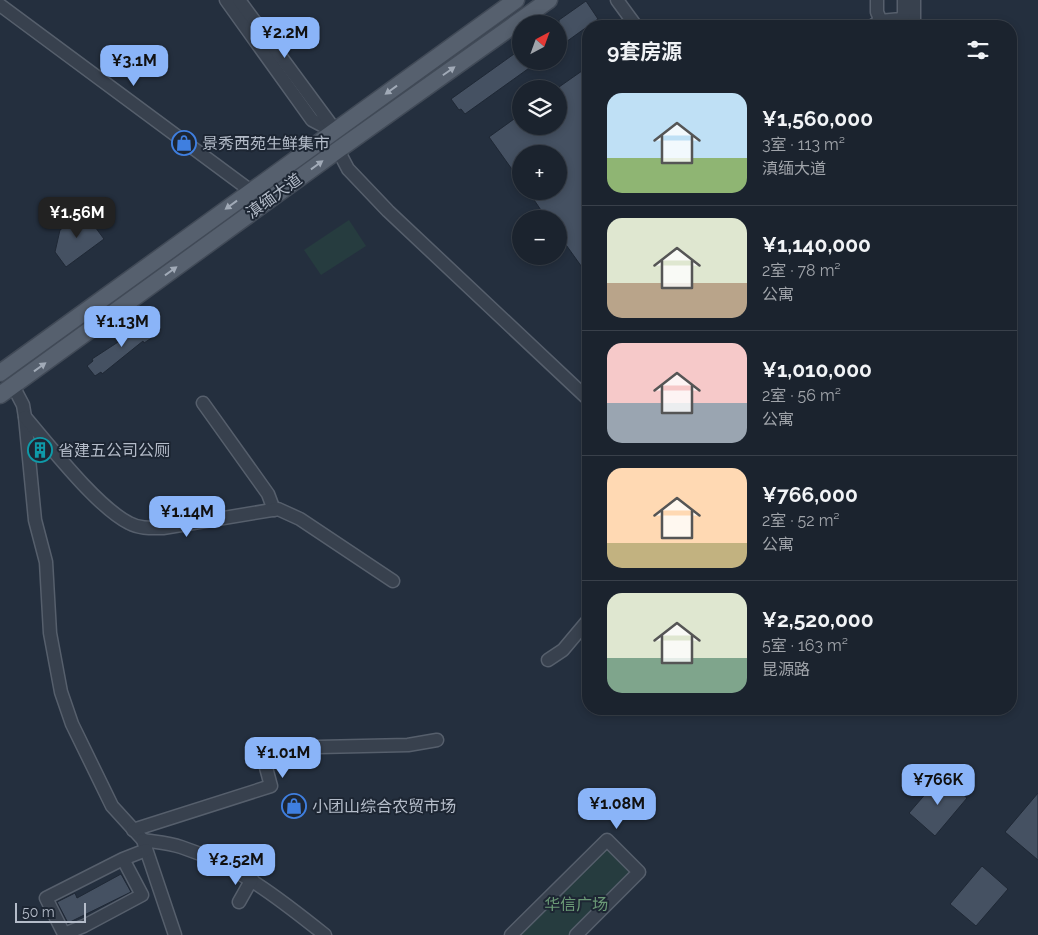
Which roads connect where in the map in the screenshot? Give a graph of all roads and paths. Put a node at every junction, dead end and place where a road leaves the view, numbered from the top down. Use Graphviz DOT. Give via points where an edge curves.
graph roads {
  1 [pos="226,0"];
  2 [pos="239,0"];
  3 [pos="516,0"];
  4 [pos="549,0"];
  5 [pos="617,0"];
  6 [pos="877,0"];
  7 [pos="904,0"];
  8 [pos="914,0"];
  9 [pos="0,5"];
  10 [pos="632,20"];
  11 [pos="878,20"];
  12 [pos="896,20"];
  13 [pos="914,20"];
  14 [pos="334,131"];
  15 [pos="338,150"];
  16 [pos="251,191"];
  17 [pos="0,373"];
  18 [pos="7,390"];
  19 [pos="582,393"];
  20 [pos="203,403"];
  21 [pos="25,416"];
  22 [pos="274,510"];
  23 [pos="393,580"];
  24 [pos="582,627"];
  25 [pos="548,660"];
  26 [pos="437,740"];
  27 [pos="133,830"];
  28 [pos="144,845"];
  29 [pos="123,859"];
  30 [pos="252,879"];
  31 [pos="239,902"];
  32 [pos="175,935"];
  33 [pos="326,935"];
  34 [pos="511,935"];
  35 [pos="576,935"];
  1 -- 14 [label="street" via="312,120"];
  2 -- 14 [label="street"];
  3 -- 14 [label="main road, 滇缅大道, one-way"];
  15 -- 4 [label="main road, 滇缅大道, one-way"];
  5 -- 10 [label="street"];
  6 -- 11 [label="street"];
  7 -- 12 [label="street" via="904,14"];
  8 -- 13 [label="street"];
  9 -- 16 [label="street"];
  14 -- 16 [label="main road, 滇缅大道"];
  18 -- 15 [label="main road, 滇缅大道, one-way"];
  15 -- 19 [label="street" via="348,169 388,211"];
  16 -- 17 [label="main road, 滇缅大道, one-way"];
  18 -- 21 [label="street" via="23,405"];
  20 -- 22 [label="street" via="268,494"];
  21 -- 22 [label="street" via="101,501 129,523 163,528"];
  21 -- 27 [label="street" via="36,520 46,562 50,634 61,692 72,724 112,806"];
  22 -- 23 [label="street" via="286,511"];
  24 -- 25 [label="street" via="563,650"];
  26 -- 27 [label="street" via="408,745 318,747 264,760 271,786"];
  27 -- 28 [label="street"];
  28 -- 29 [label="street"];
  28 -- 30 [label="street" via="179,846"];
  28 -- 32 [label="street"];
  29 -- 29 [label="street" via="46,898 64,934 142,895"];
  30 -- 31 [label="street"];
  30 -- 33 [label="street"];
  34 -- 35 [label="street" via="607,840 639,872"];
}
